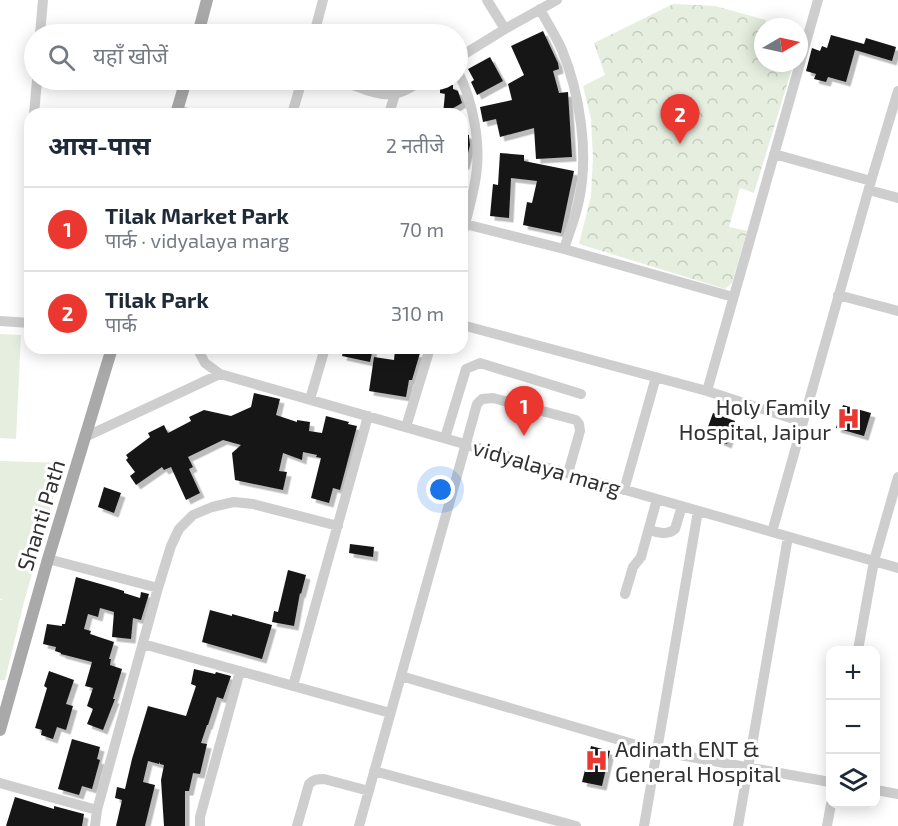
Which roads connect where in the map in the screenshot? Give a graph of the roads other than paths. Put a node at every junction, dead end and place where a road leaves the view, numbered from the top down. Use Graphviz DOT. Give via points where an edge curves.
graph roads {
  1 [pos="44,0"];
  2 [pos="207,0"];
  3 [pos="323,0"];
  4 [pos="487,0"];
  5 [pos="557,0"];
  6 [pos="818,0"];
  7 [pos="540,9"];
  8 [pos="41,24"];
  9 [pos="201,24"];
  10 [pos="317,24"];
  11 [pos="505,29"];
  12 [pos="468,52"];
  13 [pos="36,90"];
  14 [pos="183,90"];
  15 [pos="299,90"];
  16 [pos="371,90"];
  17 [pos="404,90"];
  18 [pos="466,90"];
  19 [pos="898,91"];
  20 [pos="394,94"];
  21 [pos="35,108"];
  22 [pos="178,108"];
  23 [pos="294,108"];
  24 [pos="390,108"];
  25 [pos="774,154"];
  26 [pos="870,185"];
  27 [pos="898,198"];
  28 [pos="468,211"];
  29 [pos="468,225"];
  30 [pos="564,249"];
  31 [pos="838,295"];
  32 [pos="733,297"];
  33 [pos="898,311"];
  34 [pos="0,321"];
  35 [pos="24,323"];
  36 [pos="468,327"];
  37 [pos="110,354"];
  38 [pos="200,354"];
  39 [pos="323,354"];
  40 [pos="428,354"];
  41 [pos="220,374"];
  42 [pos="656,377"];
  43 [pos="707,391"];
  44 [pos="582,394"];
  45 [pos="310,399"];
  46 [pos="368,416"];
  47 [pos="803,422"];
  48 [pos="406,427"];
  49 [pos="85,437"];
  50 [pos="445,438"];
  51 [pos="465,444"];
  52 [pos="568,474"];
  53 [pos="898,477"];
  54 [pos="624,490"];
  55 [pos="896,492"];
  56 [pos="657,499"];
  57 [pos="682,506"];
  58 [pos="698,511"];
  59 [pos="338,526"];
  60 [pos="649,530"];
  61 [pos="772,532"];
  62 [pos="788,537"];
  63 [pos="48,559"];
  64 [pos="874,561"];
  65 [pos="898,568"];
  66 [pos="158,588"];
  67 [pos="625,594"];
  68 [pos="143,644"];
  69 [pos="859,646"];
  70 [pos="240,671"];
  71 [pos="400,676"];
  72 [pos="293,686"];
  73 [pos="390,713"];
  74 [pos="0,730"];
  75 [pos="657,751"];
  76 [pos="748,767"];
  77 [pos="374,771"];
  78 [pos="826,781"];
  79 [pos="0,783"];
  80 [pos="369,791"];
  81 [pos="880,791"];
  82 [pos="898,794"];
  83 [pos="830,808"];
  84 [pos="97,810"];
  85 [pos="534,820"];
  86 [pos="95,826"];
  87 [pos="200,826"];
  88 [pos="297,826"];
  89 [pos="359,826"];
  90 [pos="576,826"];
  91 [pos="644,826"];
  92 [pos="738,826"];
  93 [pos="827,826"];
  1 -- 8 [label="street"];
  2 -- 9 [label="main road"];
  3 -- 10 [label="street"];
  4 -- 11 [label="street"];
  5 -- 7 [label="street"];
  6 -- 25 [label="street"];
  7 -- 11 [label="street"];
  7 -- 30 [label="street" via="571,75 582,139 579,200"];
  11 -- 12 [label="street"];
  13 -- 21 [label="street"];
  14 -- 22 [label="main road"];
  15 -- 23 [label="street"];
  16 -- 20 [label="street"];
  17 -- 20 [label="street"];
  18 -- 28 [label="street" via="477,144 476,176"];
  19 -- 26 [label="street"];
  20 -- 24 [label="street"];
  25 -- 26 [label="street"];
  25 -- 32 [label="street"];
  26 -- 27 [label="street"];
  26 -- 31 [label="street"];
  29 -- 30 [label="street"];
  30 -- 32 [label="street"];
  31 -- 33 [label="street"];
  31 -- 47 [label="street"];
  32 -- 43 [label="street"];
  34 -- 35 [label="street"];
  36 -- 42 [label="street"];
  37 -- 49 [label="main road, Shanti Path"];
  38 -- 41 [label="street"];
  39 -- 45 [label="street"];
  40 -- 48 [label="street"];
  41 -- 45 [label="street, vidyalaya marg"];
  41 -- 49 [label="street"];
  42 -- 43 [label="street"];
  42 -- 54 [label="street"];
  43 -- 47 [label="street"];
  44 -- 50 [label="street" via="480,363 466,369"];
  45 -- 46 [label="street, vidyalaya marg"];
  46 -- 48 [label="street, vidyalaya marg"];
  46 -- 59 [label="street"];
  47 -- 61 [label="street"];
  48 -- 50 [label="street, vidyalaya marg"];
  49 -- 63 [label="main road, Shanti Path"];
  50 -- 51 [label="street, vidyalaya marg"];
  51 -- 52 [label="street, vidyalaya marg"];
  51 -- 52 [label="street" via="482,399 493,398 576,420 580,431"];
  51 -- 71 [label="street"];
  52 -- 54 [label="street, vidyalaya marg"];
  53 -- 55 [label="street"];
  54 -- 56 [label="street, vidyalaya marg"];
  55 -- 64 [label="street"];
  56 -- 57 [label="street, vidyalaya marg"];
  56 -- 60 [label="street"];
  57 -- 58 [label="street, vidyalaya marg"];
  57 -- 60 [label="street" via="675,529 664,533"];
  58 -- 61 [label="street, vidyalaya marg"];
  58 -- 75 [label="street"];
  59 -- 66 [label="street" via="253,504 234,502 212,507 193,515 179,529"];
  59 -- 72 [label="street"];
  60 -- 67 [label="street"];
  61 -- 62 [label="street, vidyalaya marg"];
  62 -- 64 [label="street, vidyalaya marg"];
  62 -- 76 [label="street"];
  63 -- 66 [label="street"];
  63 -- 74 [label="main road, Shanti Path"];
  64 -- 65 [label="street, vidyalaya marg"];
  64 -- 69 [label="street"];
  66 -- 68 [label="street"];
  68 -- 70 [label="street"];
  68 -- 84 [label="street"];
  70 -- 72 [label="street"];
  70 -- 87 [label="street"];
  71 -- 73 [label="street"];
  71 -- 75 [label="street"];
  72 -- 73 [label="street"];
  73 -- 77 [label="street"];
  75 -- 76 [label="street"];
  75 -- 91 [label="street"];
  76 -- 78 [label="street"];
  76 -- 92 [label="street"];
  77 -- 80 [label="street"];
  77 -- 85 [label="street"];
  79 -- 84 [label="street"];
  80 -- 88 [label="street" via="324,779 313,780"];
  80 -- 89 [label="street"];
  81 -- 82 [label="street"];
  83 -- 93 [label="street"];
  84 -- 86 [label="street"];
  85 -- 90 [label="street"];
}
